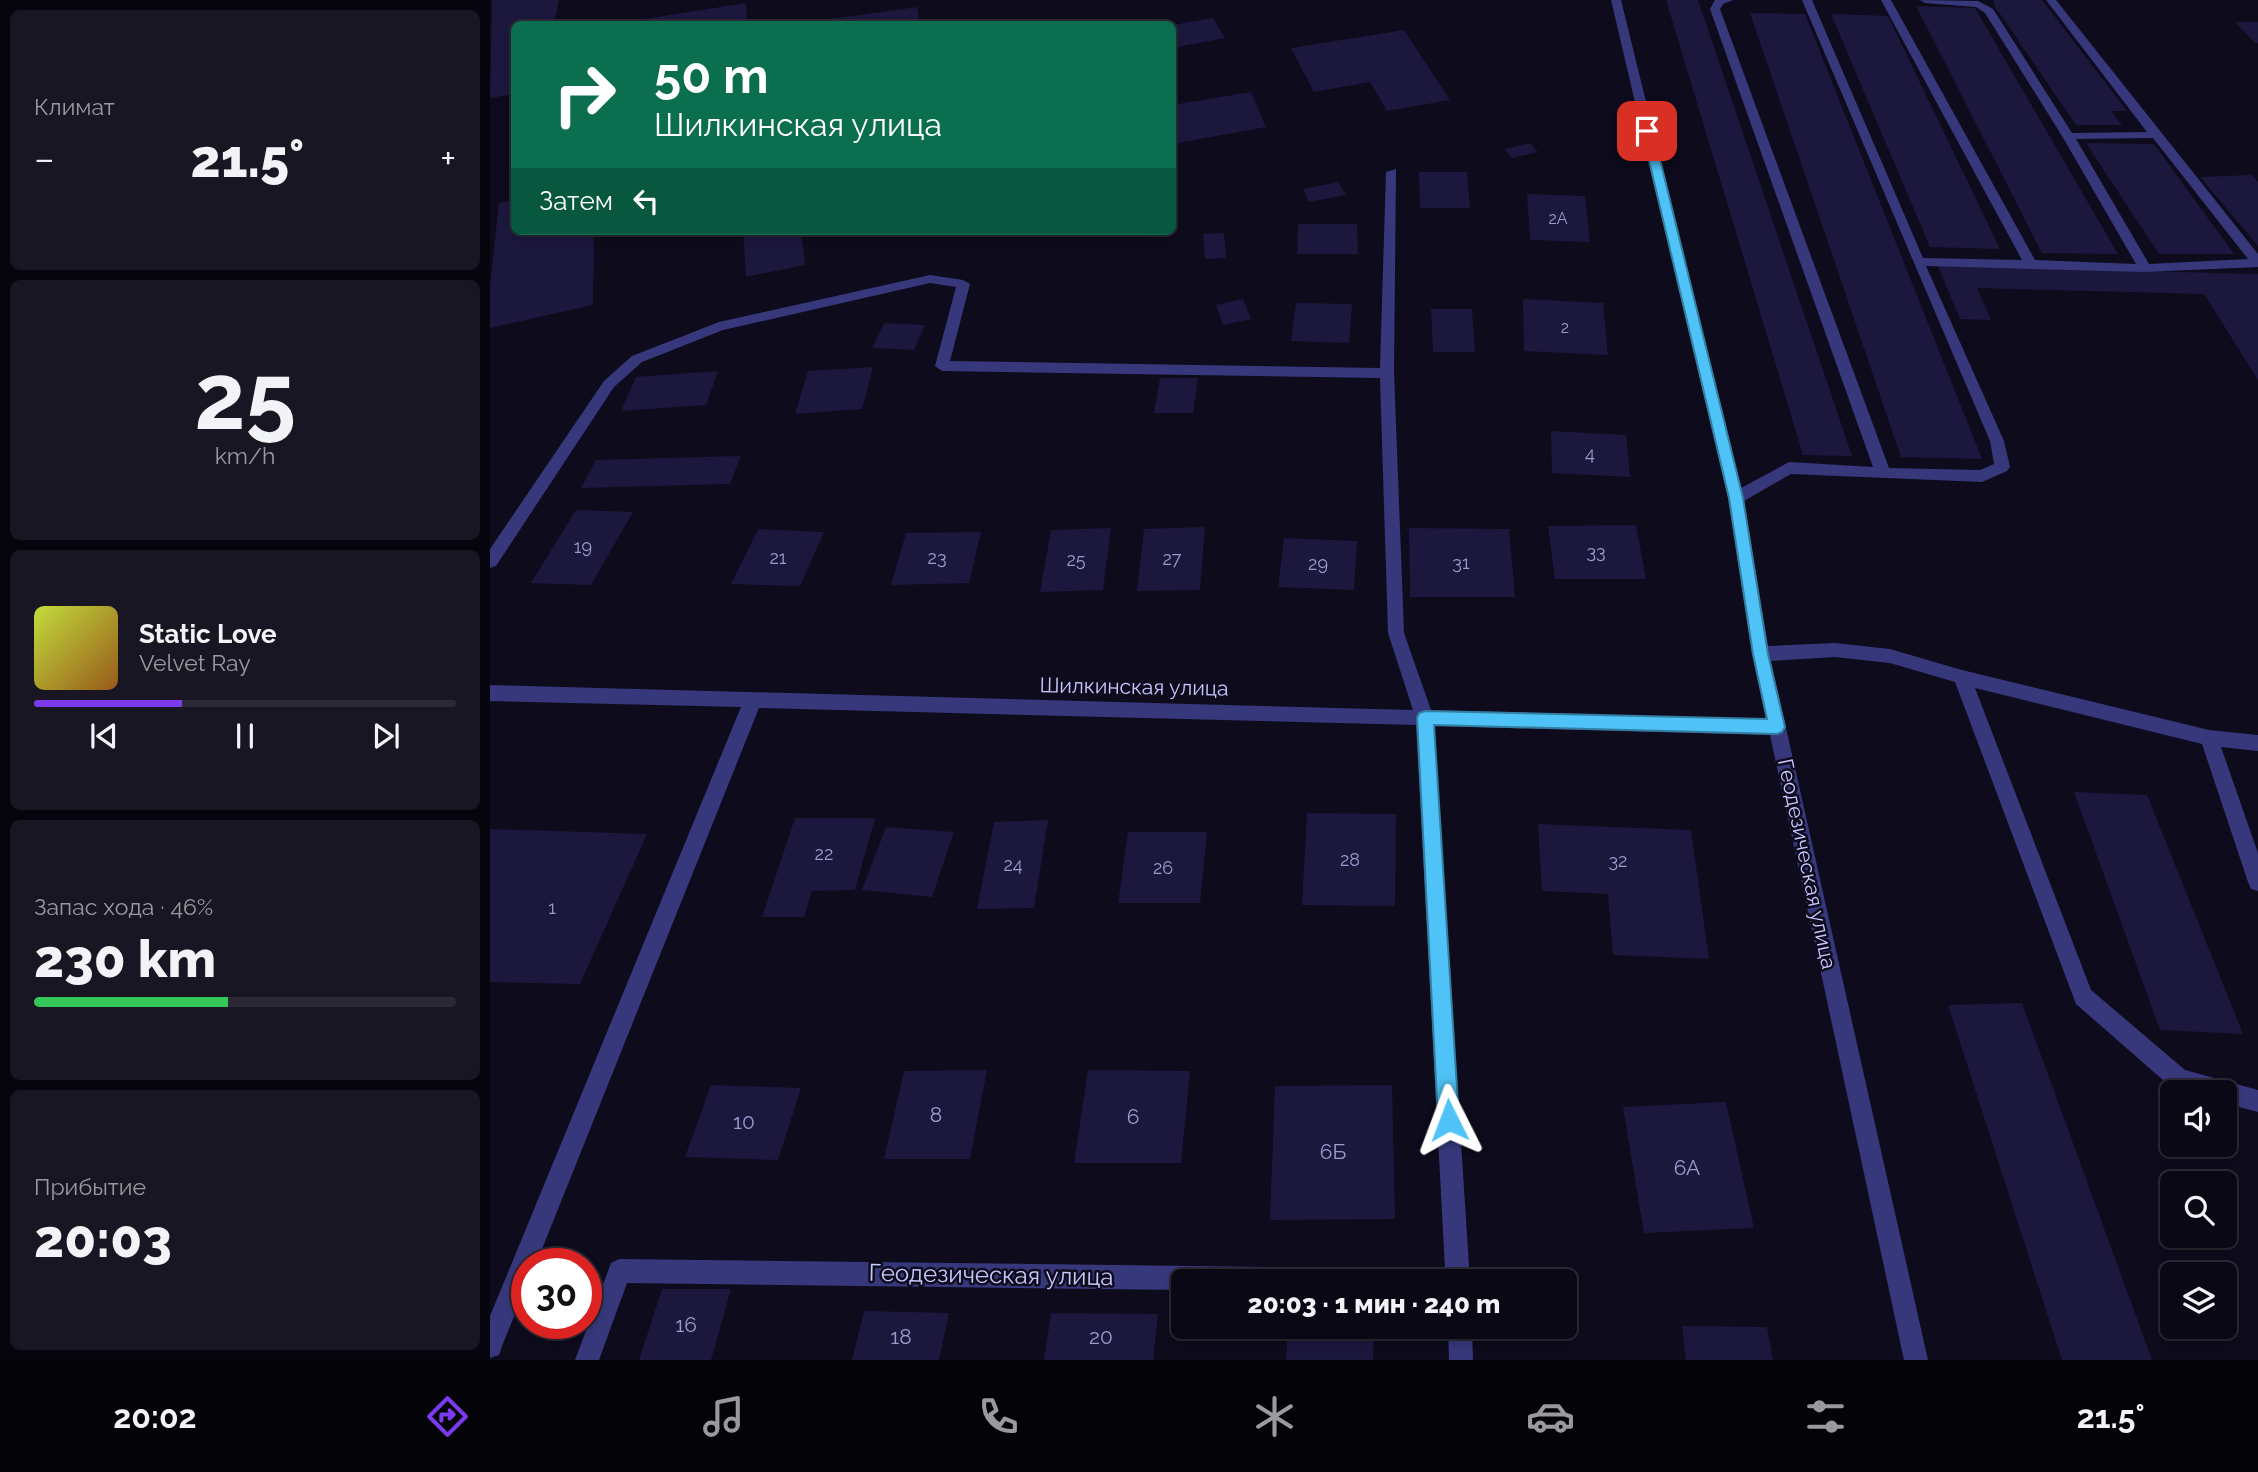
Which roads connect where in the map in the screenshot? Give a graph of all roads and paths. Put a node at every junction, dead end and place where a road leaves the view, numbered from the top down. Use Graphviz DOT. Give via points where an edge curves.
graph roads {
  1 [pos="1616,0"];
  2 [pos="1728,0"];
  3 [pos="1807,0"];
  4 [pos="1886,0"];
  5 [pos="1924,0"];
  6 [pos="2051,0"];
  7 [pos="2155,135"];
  8 [pos="2068,136"];
  9 [pos="1392,172"];
  10 [pos="1918,262"];
  11 [pos="2258,263"];
  12 [pos="2031,264"];
  13 [pos="2145,268"];
  14 [pos="1387,373"];
  15 [pos="1883,473"];
  16 [pos="1736,498"];
  17 [pos="490,562"];
  18 [pos="1760,654"];
  19 [pos="1962,677"];
  20 [pos="490,693"];
  21 [pos="753,700"];
  22 [pos="1425,718"];
  23 [pos="1777,727"];
  24 [pos="2209,738"];
  25 [pos="2258,743"];
  26 [pos="2258,882"];
  27 [pos="2258,1101"];
  28 [pos="1457,1269"];
  29 [pos="1171,1278"];
  30 [pos="1460,1339"];
  31 [pos="490,1346"];
  32 [pos="587,1360"];
  33 [pos="1461,1360"];
  34 [pos="1916,1360"];
  1 -- 16 [label="street, Геодезическая улица"];
  2 -- 15 [label="street" via="1715,9"];
  3 -- 10 [label="street"];
  4 -- 12 [label="street"];
  5 -- 8 [label="street" via="1978,4 1989,11"];
  6 -- 7 [label="street"];
  7 -- 8 [label="street"];
  7 -- 11 [label="street"];
  8 -- 13 [label="street"];
  9 -- 14 [label="street, Геодезическая улица"];
  10 -- 12 [label="street"];
  10 -- 15 [label="street" via="1997,441 2002,467 1982,476"];
  11 -- 13 [label="street"];
  12 -- 13 [label="street"];
  14 -- 17 [label="street" via="942,366 963,284 930,279 719,326 637,359 609,383"];
  14 -- 22 [label="street, Геодезическая улица" via="1395,633"];
  15 -- 16 [label="street" via="1789,468"];
  16 -- 18 [label="street, Геодезическая улица"];
  18 -- 19 [label="street" via="1835,650 1890,656"];
  18 -- 23 [label="street, Геодезическая улица"];
  19 -- 24 [label="street"];
  19 -- 27 [label="street" via="2083,997 2179,1079"];
  20 -- 21 [label="street, Шилкинская улица"];
  21 -- 22 [label="street, Шилкинская улица"];
  21 -- 31 [label="street"];
  22 -- 23 [label="street, Шилкинская улица"];
  22 -- 28 [label="street, Геодезическая улица"];
  23 -- 34 [label="street, Геодезическая улица"];
  24 -- 25 [label="street"];
  24 -- 26 [label="street"];
  29 -- 32 [label="street, Геодезическая улица" via="619,1271"];
  30 -- 33 [label="street"];
}
